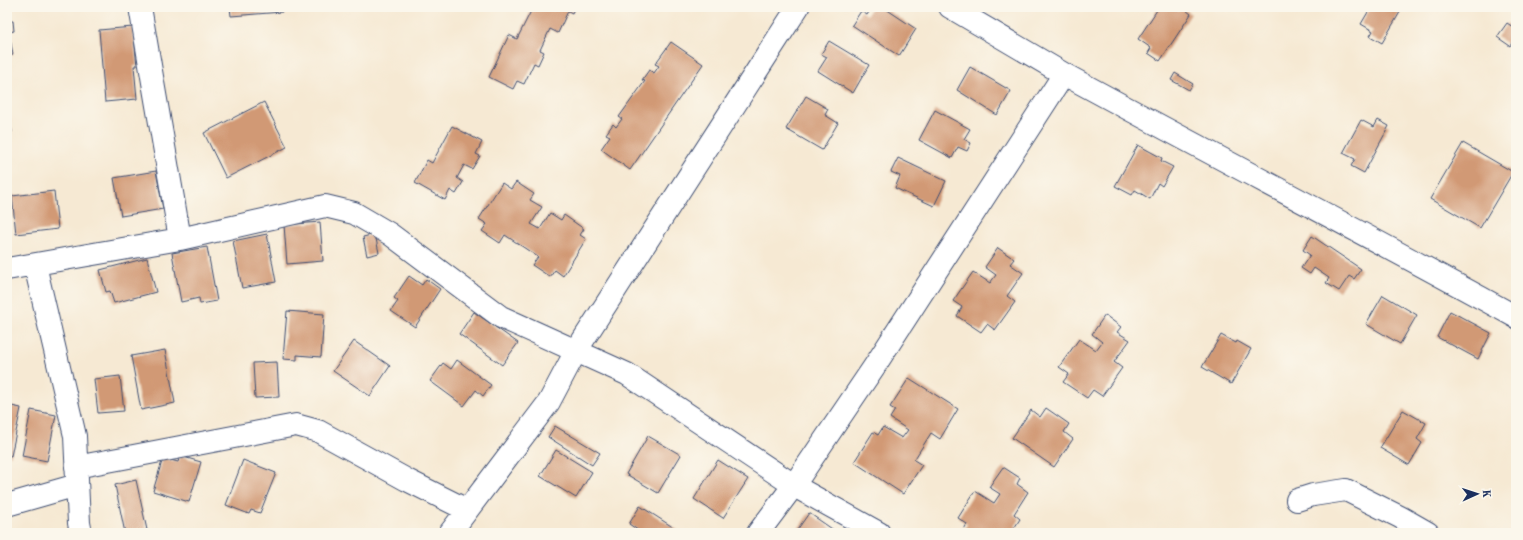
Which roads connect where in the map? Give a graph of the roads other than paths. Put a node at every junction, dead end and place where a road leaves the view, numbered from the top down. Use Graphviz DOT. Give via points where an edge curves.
graph roads {
  1 [pos="140,7"];
  2 [pos="798,7"];
  3 [pos="950,7"];
  4 [pos="1064,74"];
  5 [pos="180,239"];
  6 [pos="35,265"];
  7 [pos="7,270"];
  8 [pos="1516,317"];
  9 [pos="576,351"];
  10 [pos="77,476"];
  11 [pos="794,486"];
  12 [pos="1297,500"];
  13 [pos="7,505"];
  14 [pos="467,510"];
  15 [pos="82,533"];
  16 [pos="450,533"];
  17 [pos="758,533"];
  18 [pos="879,533"];
  19 [pos="1428,533"];
  1 -- 5 [label="street"];
  2 -- 9 [label="street"];
  3 -- 4 [label="street"];
  4 -- 8 [label="street"];
  4 -- 11 [label="street"];
  5 -- 6 [label="street"];
  5 -- 9 [label="street" via="325,206 354,213 390,234 501,317"];
  6 -- 7 [label="street"];
  6 -- 10 [label="street" via="75,436"];
  9 -- 11 [label="street" via="627,374"];
  9 -- 14 [label="street" via="549,402"];
  10 -- 13 [label="street"];
  10 -- 14 [label="street" via="296,425 318,431"];
  10 -- 15 [label="street" via="79,523"];
  11 -- 17 [label="street"];
  11 -- 18 [label="street"];
  12 -- 19 [label="street" via="1346,490"];
  14 -- 16 [label="street"];
}
